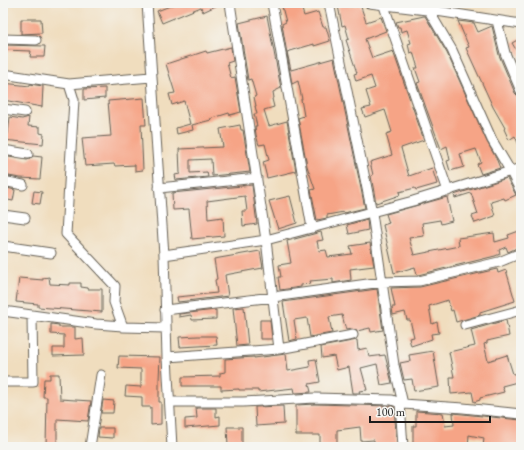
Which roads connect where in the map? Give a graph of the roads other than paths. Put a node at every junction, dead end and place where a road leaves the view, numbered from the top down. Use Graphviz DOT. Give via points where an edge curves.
graph roads {
  1 [pos="147,3"];
  2 [pos="230,3"];
  3 [pos="272,3"];
  4 [pos="329,3"];
  5 [pos="369,3"];
  6 [pos="384,6"];
  7 [pos="428,7"];
  8 [pos="497,21"];
  9 [pos="521,24"];
  10 [pos="3,39"];
  11 [pos="36,40"];
  12 [pos="3,74"];
  13 [pos="152,77"];
  14 [pos="69,84"];
  15 [pos="521,91"];
  16 [pos="3,109"];
  17 [pos="25,112"];
  18 [pos="3,150"];
  19 [pos="28,154"];
  20 [pos="521,168"];
  21 [pos="511,172"];
  22 [pos="257,178"];
  23 [pos="3,181"];
  24 [pos="23,184"];
  25 [pos="159,188"];
  26 [pos="448,191"];
  27 [pos="521,192"];
  28 [pos="372,212"];
  29 [pos="3,215"];
  30 [pos="25,218"];
  31 [pos="312,228"];
  32 [pos="266,240"];
  33 [pos="3,246"];
  34 [pos="521,253"];
  35 [pos="51,254"];
  36 [pos="164,255"];
  37 [pos="382,282"];
  38 [pos="273,297"];
  39 [pos="165,310"];
  40 [pos="521,310"];
  41 [pos="3,312"];
  42 [pos="32,316"];
  43 [pos="465,325"];
  44 [pos="123,326"];
  45 [pos="166,328"];
  46 [pos="353,335"];
  47 [pos="279,349"];
  48 [pos="166,357"];
  49 [pos="101,375"];
  50 [pos="3,382"];
  51 [pos="170,402"];
  52 [pos="402,404"];
  53 [pos="521,414"];
  54 [pos="90,447"];
  55 [pos="172,447"];
  56 [pos="403,447"];
  1 -- 13 [label="street"];
  2 -- 22 [label="street"];
  3 -- 31 [label="street"];
  4 -- 28 [label="street"];
  5 -- 6 [label="street"];
  6 -- 7 [label="street"];
  6 -- 26 [label="street"];
  7 -- 8 [label="street"];
  7 -- 21 [label="street" via="452,50 492,140"];
  8 -- 9 [label="street"];
  8 -- 15 [label="street" via="505,53"];
  10 -- 11 [label="street"];
  12 -- 14 [label="street"];
  13 -- 14 [label="street"];
  13 -- 25 [label="street"];
  14 -- 44 [label="street" via="74,100 66,234 114,286 114,302"];
  16 -- 17 [label="street"];
  18 -- 19 [label="street"];
  20 -- 21 [label="street"];
  21 -- 26 [label="street"];
  21 -- 27 [label="street"];
  22 -- 25 [label="street"];
  22 -- 32 [label="street"];
  23 -- 24 [label="street"];
  25 -- 36 [label="street"];
  26 -- 28 [label="street"];
  28 -- 31 [label="street"];
  28 -- 37 [label="street"];
  29 -- 30 [label="street"];
  31 -- 32 [label="street"];
  32 -- 36 [label="street"];
  32 -- 38 [label="street"];
  33 -- 35 [label="street"];
  34 -- 37 [label="street" via="499,262 419,281"];
  36 -- 39 [label="street"];
  37 -- 38 [label="street"];
  37 -- 52 [label="street"];
  38 -- 39 [label="street"];
  38 -- 47 [label="street"];
  39 -- 45 [label="street"];
  40 -- 43 [label="street"];
  41 -- 42 [label="street"];
  42 -- 44 [label="street"];
  42 -- 50 [label="street" via="33,382"];
  44 -- 45 [label="street"];
  45 -- 48 [label="street"];
  46 -- 47 [label="street"];
  47 -- 48 [label="street"];
  48 -- 51 [label="street"];
  49 -- 54 [label="street"];
  51 -- 52 [label="street" via="243,402 315,398 392,400"];
  51 -- 55 [label="street"];
  52 -- 53 [label="street"];
  52 -- 56 [label="street"];
}
